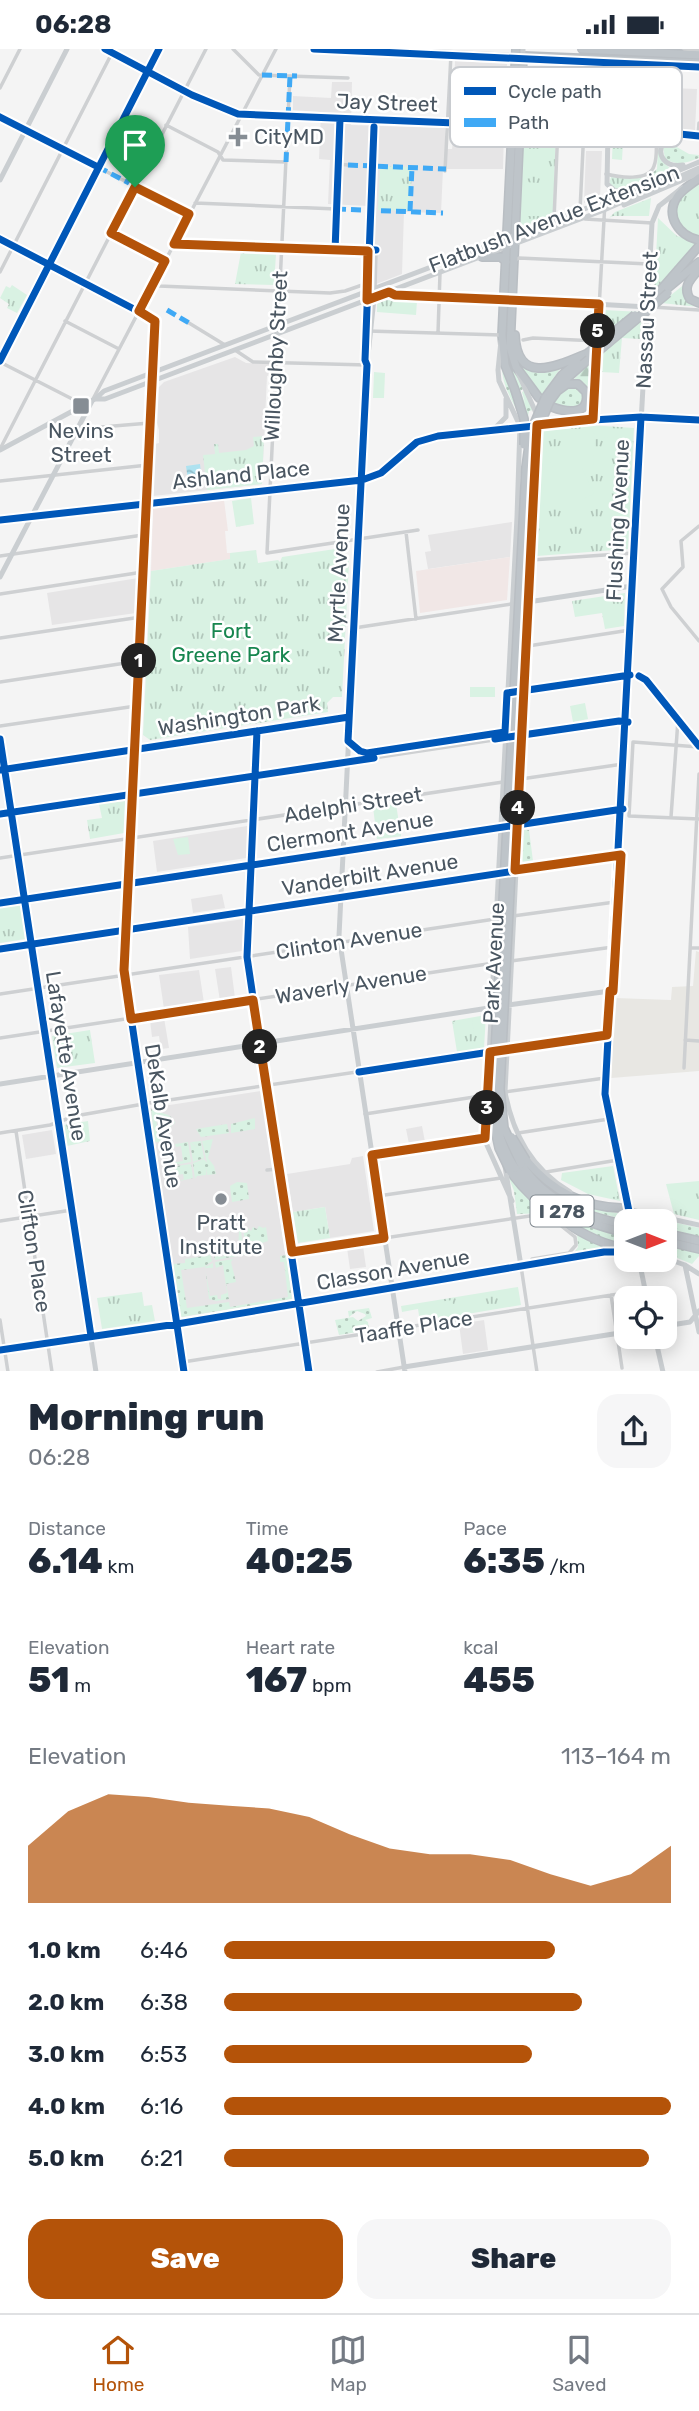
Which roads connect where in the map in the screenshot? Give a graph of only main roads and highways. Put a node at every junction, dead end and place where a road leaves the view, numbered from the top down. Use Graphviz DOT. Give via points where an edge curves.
graph roads {
  1 [pos="67,49"];
  2 [pos="105,49"];
  3 [pos="383,49"];
  4 [pos="582,49"];
  5 [pos="620,50"];
  6 [pos="113,51"];
  7 [pos="699,52"];
  8 [pos="519,55"];
  9 [pos="699,65"];
  10 [pos="682,135"];
  11 [pos="682,135"];
  12 [pos="685,135"];
  13 [pos="699,136"];
  14 [pos="511,147"];
  15 [pos="520,147"];
  16 [pos="607,147"];
  17 [pos="661,147"];
  18 [pos="699,161"];
  19 [pos="699,173"];
  20 [pos="0,180"];
  21 [pos="634,189"];
  22 [pos="517,234"];
  23 [pos="507,237"];
  24 [pos="699,240"];
  25 [pos="516,243"];
  26 [pos="699,246"];
  27 [pos="507,247"];
  28 [pos="482,257"];
  29 [pos="506,262"];
  30 [pos="699,262"];
  31 [pos="699,269"];
  32 [pos="665,290"];
  33 [pos="372,291"];
  34 [pos="370,299"];
  35 [pos="509,299"];
  36 [pos="699,303"];
  37 [pos="650,304"];
  38 [pos="512,320"];
  39 [pos="502,335"];
  40 [pos="0,361"];
  41 [pos="580,361"];
  42 [pos="152,373"];
  43 [pos="152,381"];
  44 [pos="556,392"];
  45 [pos="505,395"];
  46 [pos="93,400"];
  47 [pos="542,402"];
  48 [pos="547,418"];
  49 [pos="641,418"];
  50 [pos="699,421"];
  51 [pos="555,423"];
  52 [pos="537,425"];
  53 [pos="520,426"];
  54 [pos="494,429"];
  55 [pos="0,449"];
  56 [pos="519,463"];
  57 [pos="536,464"];
  58 [pos="362,480"];
  59 [pos="525,484"];
  60 [pos="517,506"];
  61 [pos="535,506"];
  62 [pos="0,577"];
  63 [pos="632,586"];
  64 [pos="529,602"];
  65 [pos="511,604"];
  66 [pos="0,739"];
  67 [pos="2,770"];
  68 [pos="618,855"];
  69 [pos="515,870"];
  70 [pos="498,873"];
  71 [pos="341,897"];
  72 [pos="125,930"];
  73 [pos="31,944"];
  74 [pos="0,949"];
  75 [pos="612,991"];
  76 [pos="508,1005"];
  77 [pos="492,1008"];
  78 [pos="353,1029"];
  79 [pos="137,1062"];
  80 [pos="51,1076"];
  81 [pos="0,1084"];
  82 [pos="494,1115"];
  83 [pos="511,1119"];
  84 [pos="518,1166"];
  85 [pos="512,1201"];
  86 [pos="625,1209"];
  87 [pos="677,1220"];
  88 [pos="699,1225"];
  89 [pos="614,1227"];
  90 [pos="677,1236"];
  91 [pos="699,1241"];
  92 [pos="677,1244"];
  93 [pos="614,1246"];
  94 [pos="699,1249"];
  95 [pos="614,1251"];
  96 [pos="677,1262"];
  97 [pos="685,1265"];
  98 [pos="521,1266"];
  99 [pos="699,1274"];
  100 [pos="697,1313"];
  101 [pos="677,1324"];
  102 [pos="699,1332"];
  103 [pos="614,1334"];
  104 [pos="658,1349"];
  105 [pos="404,1369"];
  106 [pos="96,1371"];
  107 [pos="184,1371"];
  108 [pos="663,1371"];
  1 -- 20 [label="main road"];
  2 -- 6 [label="main road"];
  3 -- 8 [label="main road"];
  4 -- 5 [label="highway"];
  5 -- 7 [label="highway"];
  6 -- 40 [label="main road" via="148,72"];
  8 -- 9 [label="highway"];
  10 -- 12 [label="main road, Jay Street"];
  11 -- 12 [label="main road"];
  12 -- 13 [label="main road, Jay Street"];
  14 -- 23 [label="highway"];
  15 -- 22 [label="highway"];
  16 -- 21 [label="main road" via="607,184 613,190"];
  17 -- 18 [label="main road" via="669,165"];
  18 -- 21 [label="main road, Flatbush Avenue Extension"];
  19 -- 24 [label="highway" via="679,194 673,214 681,232"];
  19 -- 25 [label="main road, Flatbush Avenue Extension"];
  19 -- 37 [label="main road, Nassau Street" via="667,199 652,223"];
  21 -- 22 [label="main road, Flatbush Avenue Extension"];
  22 -- 23 [label="main road, Flatbush Avenue Extension"];
  22 -- 25 [label="highway"];
  23 -- 27 [label="highway"];
  23 -- 33 [label="main road, Flatbush Avenue Extension"];
  25 -- 27 [label="main road, Flatbush Avenue Extension"];
  25 -- 35 [label="highway"];
  26 -- 32 [label="highway"];
  27 -- 28 [label="main road, Flatbush Avenue Extension"];
  27 -- 29 [label="highway"];
  28 -- 29 [label="highway" via="500,257"];
  28 -- 34 [label="main road, Flatbush Avenue Extension"];
  29 -- 35 [label="highway"];
  30 -- 32 [label="highway"];
  31 -- 32 [label="highway"];
  31 -- 36 [label="highway" via="687,291 690,299"];
  32 -- 37 [label="highway"];
  32 -- 41 [label="highway, bridge"];
  33 -- 34 [label="main road, Myrtle Avenue"];
  33 -- 42 [label="main road, Flatbush Avenue Extension"];
  34 -- 43 [label="main road, Flatbush Avenue Extension"];
  34 -- 58 [label="main road, Myrtle Avenue"];
  35 -- 37 [label="main road"];
  35 -- 38 [label="highway"];
  35 -- 39 [label="highway"];
  37 -- 41 [label="highway, bridge"];
  37 -- 49 [label="main road, Nassau Street"];
  38 -- 41 [label="highway" via="517,352 527,364 547,368"];
  38 -- 47 [label="highway" via="510,347 516,366"];
  39 -- 45 [label="main road" via="498,370"];
  39 -- 59 [label="highway, bridge" via="505,365 525,424"];
  41 -- 44 [label="highway"];
  41 -- 47 [label="highway" via="562,375"];
  42 -- 43 [label="main road, DeKalb Avenue"];
  42 -- 46 [label="main road, Flatbush Avenue Extension" via="104,391"];
  43 -- 46 [label="main road, Flatbush Avenue Extension"];
  43 -- 72 [label="main road, DeKalb Avenue"];
  44 -- 47 [label="highway"];
  44 -- 47 [label="highway" via="567,384 578,384 586,391 587,402 574,412"];
  45 -- 53 [label="main road"];
  45 -- 54 [label="main road" via="508,412"];
  46 -- 55 [label="main road"];
  46 -- 62 [label="main road"];
  47 -- 52 [label="main road, Park Avenue"];
  47 -- 59 [label="highway, bridge" via="531,431"];
  47 -- 82 [label="highway, bridge" via="532,458 500,1089"];
  48 -- 51 [label="main road"];
  49 -- 50 [label="main road"];
  49 -- 51 [label="main road"];
  49 -- 63 [label="main road, Flushing Avenue"];
  51 -- 52 [label="main road"];
  52 -- 53 [label="main road"];
  52 -- 57 [label="main road, Park Avenue"];
  53 -- 54 [label="main road"];
  53 -- 56 [label="main road, Park Avenue"];
  54 -- 58 [label="main road" via="417,442 382,473"];
  56 -- 57 [label="main road"];
  56 -- 60 [label="main road, Park Avenue"];
  57 -- 61 [label="main road, Park Avenue"];
  58 -- 71 [label="main road, Myrtle Avenue"];
  59 -- 82 [label="highway, bridge"];
  60 -- 61 [label="main road"];
  60 -- 65 [label="main road, Park Avenue"];
  61 -- 64 [label="main road, Park Avenue"];
  63 -- 64 [label="main road"];
  63 -- 68 [label="main road, Flushing Avenue"];
  64 -- 65 [label="main road"];
  64 -- 69 [label="main road, Park Avenue"];
  65 -- 70 [label="main road, Park Avenue"];
  66 -- 67 [label="main road, Lafayette Avenue"];
  67 -- 73 [label="main road, Lafayette Avenue"];
  68 -- 69 [label="main road, Vanderbilt Avenue"];
  68 -- 75 [label="main road, Flushing Avenue"];
  69 -- 70 [label="main road, Vanderbilt Avenue"];
  69 -- 76 [label="main road, Park Avenue"];
  70 -- 71 [label="main road, Vanderbilt Avenue"];
  70 -- 77 [label="main road, Park Avenue"];
  71 -- 72 [label="main road, Vanderbilt Avenue"];
  71 -- 78 [label="main road, Myrtle Avenue" via="339,943"];
  72 -- 73 [label="main road, Vanderbilt Avenue"];
  72 -- 79 [label="main road, DeKalb Avenue" via="124,976"];
  73 -- 74 [label="main road, Vanderbilt Avenue"];
  73 -- 80 [label="main road, Lafayette Avenue"];
  75 -- 76 [label="main road"];
  75 -- 86 [label="main road, Flushing Avenue" via="605,1094"];
  76 -- 77 [label="main road"];
  76 -- 83 [label="main road, Park Avenue" via="505,1093"];
  77 -- 78 [label="main road"];
  77 -- 82 [label="main road, Park Avenue" via="487,1095"];
  78 -- 79 [label="main road"];
  78 -- 105 [label="main road, Myrtle Avenue"];
  79 -- 80 [label="main road"];
  79 -- 107 [label="main road, DeKalb Avenue"];
  80 -- 81 [label="main road"];
  80 -- 106 [label="main road, Lafayette Avenue"];
  82 -- 83 [label="main road" via="489,1125 506,1124"];
  82 -- 84 [label="highway, bridge" via="515,1143"];
  82 -- 84 [label="highway, bridge" via="503,1160"];
  82 -- 85 [label="main road, Park Avenue" via="485,1138"];
  83 -- 85 [label="main road, Park Avenue" via="504,1159"];
  83 -- 86 [label="main road" via="527,1153 544,1173 578,1196"];
  84 -- 86 [label="highway" via="569,1197"];
  84 -- 89 [label="highway, I 278" via="534,1190 559,1210 596,1226"];
  84 -- 93 [label="highway" via="524,1189 559,1217"];
  85 -- 98 [label="main road, Park Avenue"];
  87 -- 88 [label="main road"];
  90 -- 91 [label="highway"];
  92 -- 94 [label="highway"];
  95 -- 98 [label="main road, Classon Avenue"];
  96 -- 97 [label="main road"];
  97 -- 99 [label="main road"];
  97 -- 100 [label="main road"];
  100 -- 101 [label="main road" via="690,1322"];
  100 -- 102 [label="main road"];
  103 -- 105 [label="main road"];
  104 -- 108 [label="main road"];
}
